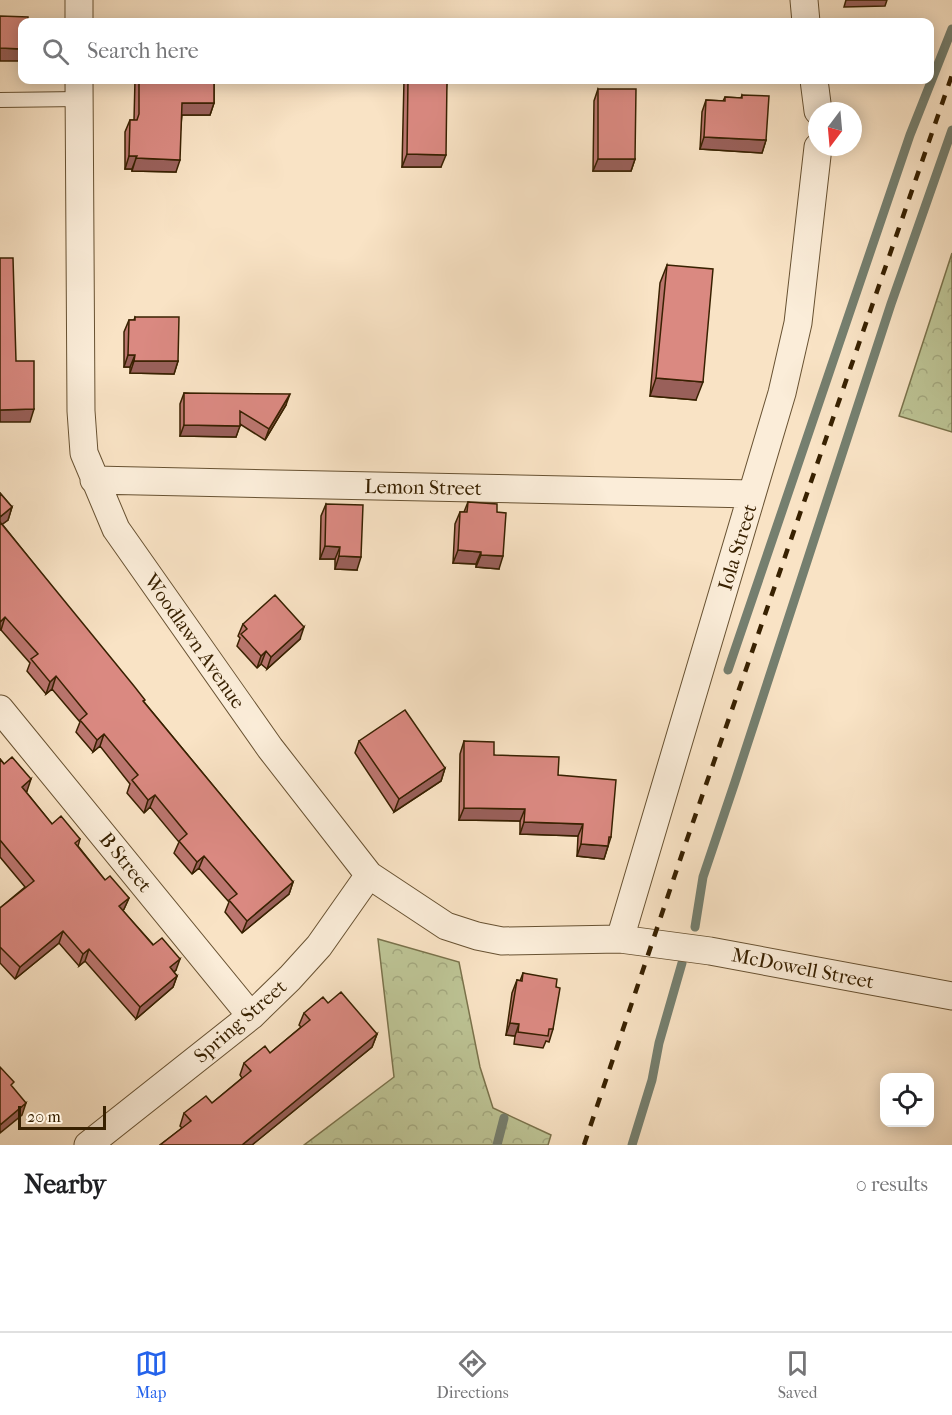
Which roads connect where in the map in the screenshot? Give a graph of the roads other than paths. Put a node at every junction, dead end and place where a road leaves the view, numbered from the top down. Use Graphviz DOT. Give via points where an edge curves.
graph roads {
  1 [pos="79,0"];
  2 [pos="804,0"];
  3 [pos="78,18"];
  4 [pos="806,18"];
  5 [pos="815,84"];
  6 [pos="79,89"];
  7 [pos="0,100"];
  8 [pos="817,102"];
  9 [pos="817,156"];
  10 [pos="94,480"];
  11 [pos="752,494"];
  12 [pos="0,709"];
  13 [pos="369,875"];
  14 [pos="620,939"];
  15 [pos="653,943"];
  16 [pos="952,996"];
  17 [pos="251,1016"];
  18 [pos="88,1145"];
  1 -- 3 [label="street"];
  2 -- 4 [label="street"];
  5 -- 8 [label="street"];
  6 -- 7 [label="lane"];
  6 -- 10 [label="street, Woodlawn Avenue" via="81,411 84,453"];
  9 -- 11 [label="street, Iola Street" via="798,323 783,393"];
  10 -- 11 [label="street, Lemon Street"];
  10 -- 13 [label="street, Woodlawn Avenue" via="116,530 270,748"];
  11 -- 14 [label="street, Iola Street"];
  12 -- 17 [label="street, B Street"];
  13 -- 14 [label="street, Woodlawn Avenue" via="446,926 477,936 502,941"];
  13 -- 17 [label="street, Spring Street" via="319,946"];
  14 -- 15 [label="street, Woodlawn Avenue"];
  15 -- 16 [label="street, McDowell Street"];
  17 -- 18 [label="street, Spring Street"];
}
